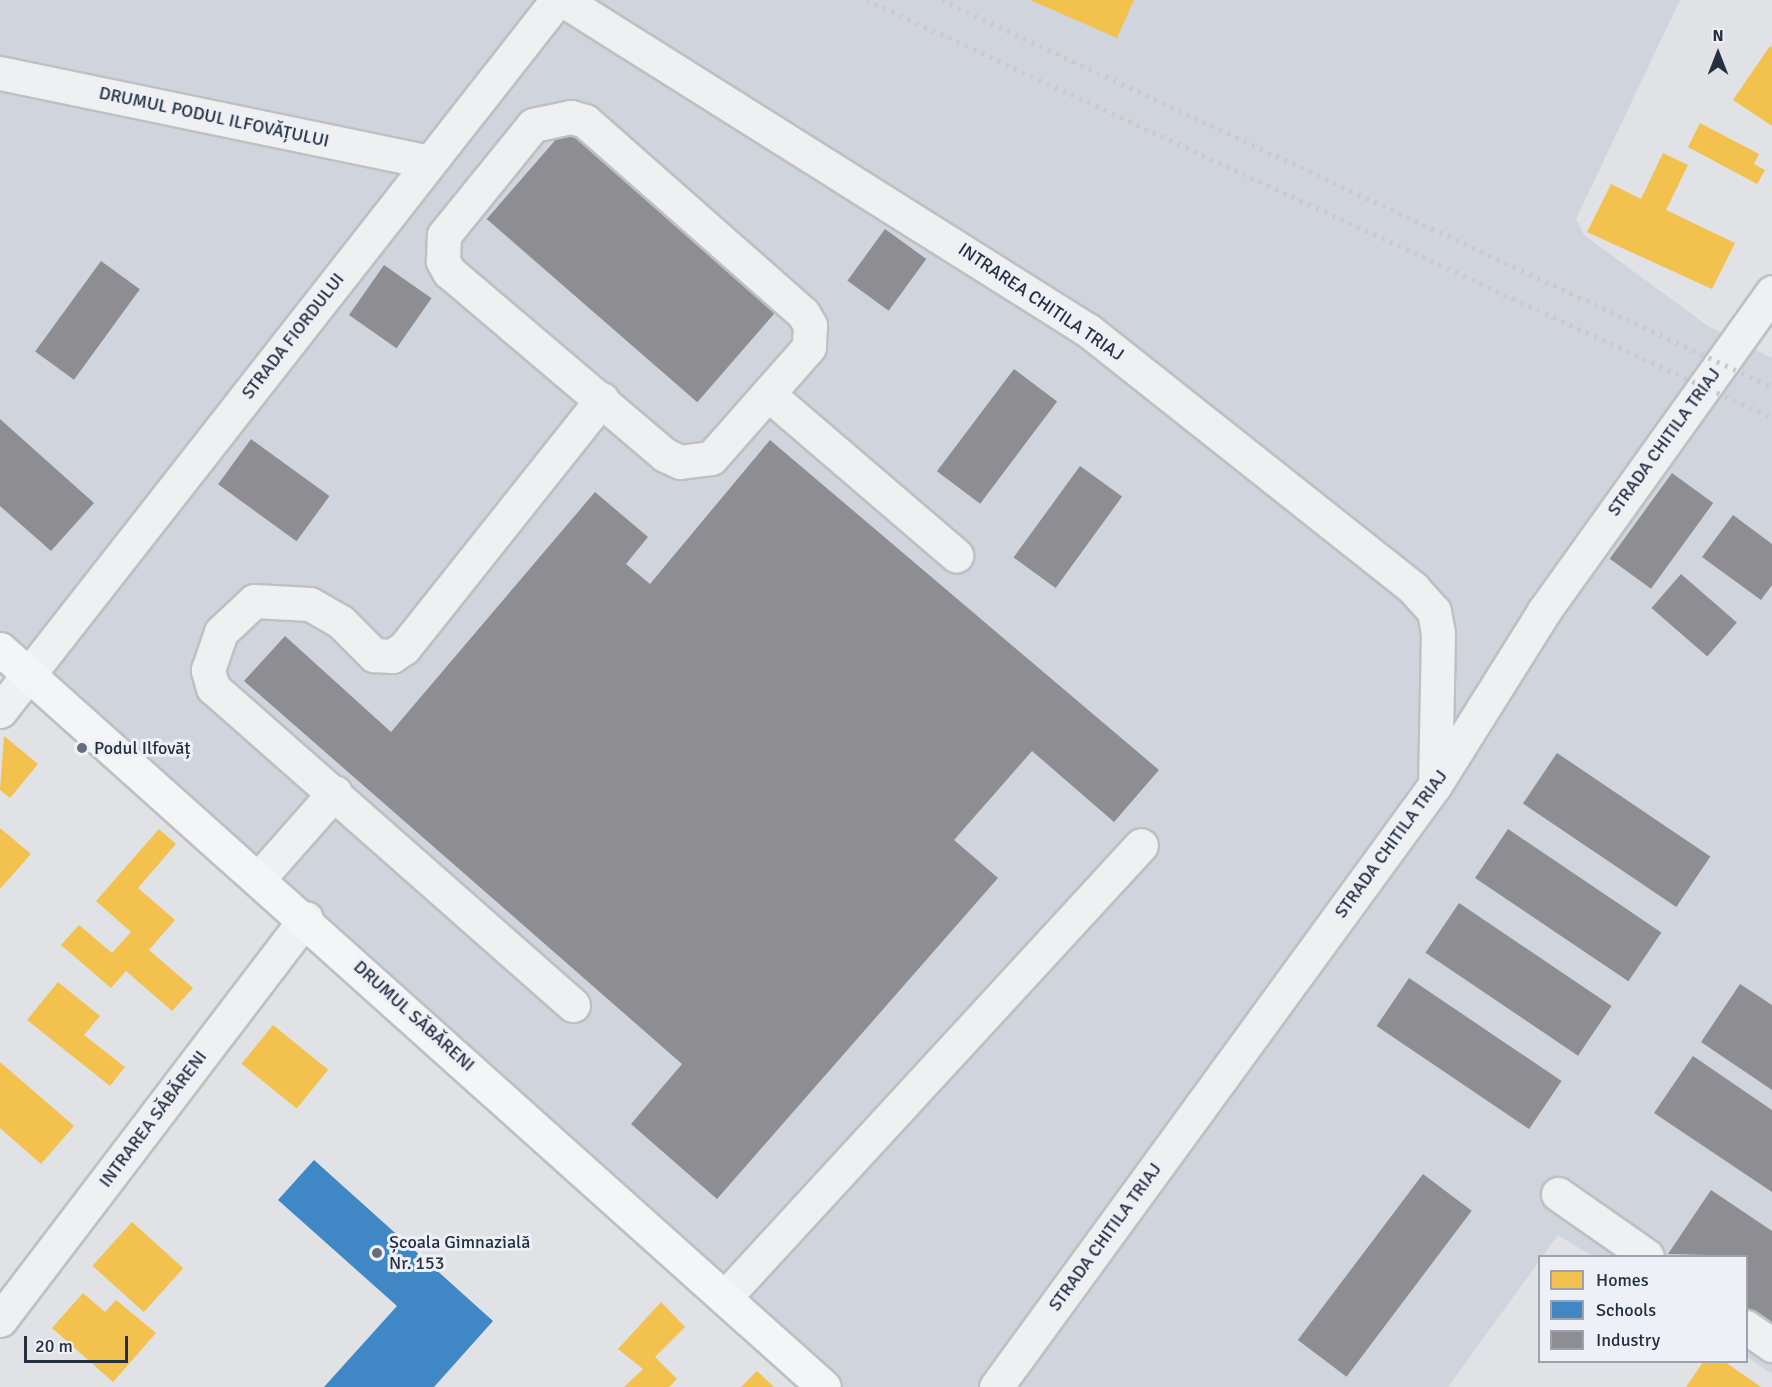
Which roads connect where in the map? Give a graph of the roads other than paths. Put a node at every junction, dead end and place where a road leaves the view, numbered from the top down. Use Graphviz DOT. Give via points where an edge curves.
graph roads {
  1 [pos="557,0"];
  2 [pos="562,0"];
  3 [pos="0,73"];
  4 [pos="429,162"];
  5 [pos="1772,293"];
  6 [pos="768,394"];
  7 [pos="602,399"];
  8 [pos="956,555"];
  9 [pos="0,649"];
  10 [pos="29,674"];
  11 [pos="0,711"];
  12 [pos="1435,785"];
  13 [pos="335,792"];
  14 [pos="1141,845"];
  15 [pos="260,877"];
  16 [pos="306,918"];
  17 [pos="573,1005"];
  18 [pos="1558,1194"];
  19 [pos="1644,1255"];
  20 [pos="725,1297"];
  21 [pos="0,1320"];
  22 [pos="1748,1328"];
  23 [pos="1772,1345"];
  24 [pos="824,1387"];
  25 [pos="996,1387"];
  1 -- 4 [label="street, STRADA FIORDULUI"];
  2 -- 12 [label="street, INTRAREA CHITILA TRIAJ" via="1089,331 1413,588 1434,611 1438,633"];
  3 -- 4 [label="street, DRUMUL PODUL ILFOVĂȚULUI"];
  4 -- 10 [label="street, STRADA FIORDULUI"];
  5 -- 12 [label="street, STRADA CHITILA TRIAJ" via="1544,611"];
  6 -- 7 [label="street" via="711,458 696,462 665,455"];
  6 -- 7 [label="street" via="809,347 810,325 804,313 585,122 548,121 533,126 444,235 443,261 448,272"];
  6 -- 8 [label="street"];
  7 -- 13 [label="street" via="404,648 392,656 375,655 340,622 310,604 276,599 254,601 221,632 210,655 213,688"];
  9 -- 10 [label="main road, DRUMUL SĂBĂRENI"];
  10 -- 11 [label="street, STRADA FIORDULUI"];
  10 -- 15 [label="main road, DRUMUL SĂBĂRENI"];
  12 -- 25 [label="street, STRADA CHITILA TRIAJ"];
  13 -- 15 [label="street"];
  13 -- 17 [label="street"];
  14 -- 20 [label="street"];
  15 -- 16 [label="main road, DRUMUL SĂBĂRENI"];
  16 -- 20 [label="main road, DRUMUL SĂBĂRENI"];
  16 -- 21 [label="street, INTRAREA SĂBĂRENI"];
  18 -- 19 [label="street"];
  20 -- 24 [label="main road, DRUMUL SĂBĂRENI"];
  22 -- 23 [label="street"];
}
